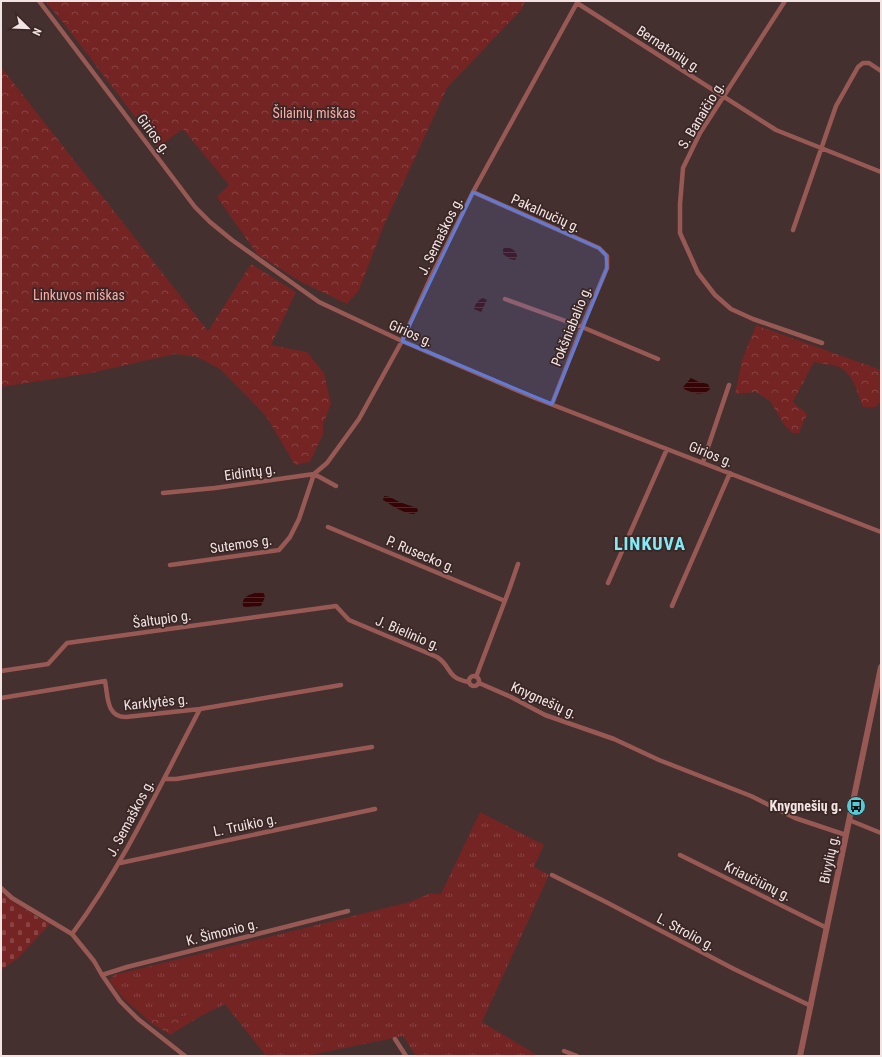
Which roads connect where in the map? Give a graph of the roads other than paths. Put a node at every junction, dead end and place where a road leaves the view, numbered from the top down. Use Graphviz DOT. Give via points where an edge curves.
graph roads {
  1 [pos="39,1"];
  2 [pos="785,1"];
  3 [pos="577,2"];
  4 [pos="881,70"];
  5 [pos="724,98"];
  6 [pos="821,148"];
  7 [pos="881,172"];
  8 [pos="473,192"];
  9 [pos="793,230"];
  10 [pos="607,256"];
  11 [pos="505,299"];
  12 [pos="582,327"];
  13 [pos="402,341"];
  14 [pos="822,343"];
  15 [pos="658,359"];
  16 [pos="729,385"];
  17 [pos="552,404"];
  18 [pos="667,449"];
  19 [pos="703,462"];
  20 [pos="730,473"];
  21 [pos="314,474"];
  22 [pos="336,486"];
  23 [pos="163,493"];
  24 [pos="328,527"];
  25 [pos="881,532"];
  26 [pos="518,564"];
  27 [pos="170,565"];
  28 [pos="608,583"];
  29 [pos="505,601"];
  30 [pos="336,606"];
  31 [pos="672,606"];
  32 [pos="881,667"];
  33 [pos="1,671"];
  34 [pos="476,676"];
  35 [pos="469,682"];
  36 [pos="479,683"];
  37 [pos="341,685"];
  38 [pos="1,698"];
  39 [pos="200,709"];
  40 [pos="372,747"];
  41 [pos="164,779"];
  42 [pos="375,809"];
  43 [pos="849,820"];
  44 [pos="881,832"];
  45 [pos="846,836"];
  46 [pos="680,855"];
  47 [pos="120,863"];
  48 [pos="552,875"];
  49 [pos="1,888"];
  50 [pos="348,911"];
  51 [pos="827,928"];
  52 [pos="72,934"];
  53 [pos="102,976"];
  54 [pos="810,1006"];
  55 [pos="395,1039"];
  56 [pos="564,1051"];
  57 [pos="185,1056"];
  58 [pos="406,1056"];
  59 [pos="577,1056"];
  60 [pos="800,1056"];
  1 -- 13 [label="street, Girios g." via="195,207 210,222 319,302"];
  2 -- 5 [label="street, S. Banaičio g."];
  3 -- 5 [label="street, Bernatonių g."];
  3 -- 8 [label="street, J. Semaškos g."];
  4 -- 6 [label="street" via="869,63 863,63 858,67 836,106"];
  5 -- 6 [label="street, Bernatonių g." via="776,130"];
  5 -- 14 [label="street, S. Banaičio g." via="700,133 683,168 680,233 698,273 715,295 731,309"];
  6 -- 7 [label="street, Bernatonių g."];
  6 -- 9 [label="street"];
  8 -- 10 [label="street, Pakalnučių g." via="599,248"];
  8 -- 13 [label="street, J. Semaškos g."];
  10 -- 12 [label="street, Pokšniabalio g." via="607,268"];
  11 -- 12 [label="street"];
  12 -- 15 [label="street"];
  12 -- 17 [label="street, Pokšniabalio g."];
  13 -- 17 [label="street, Girios g."];
  13 -- 21 [label="street, J. Semaškos g." via="359,419 327,463"];
  16 -- 19 [label="street"];
  17 -- 18 [label="street, Girios g."];
  18 -- 19 [label="street, Girios g."];
  18 -- 28 [label="street"];
  19 -- 20 [label="street, Girios g."];
  20 -- 25 [label="street, Girios g."];
  20 -- 31 [label="street"];
  21 -- 22 [label="street"];
  21 -- 23 [label="street, Eidintų g."];
  21 -- 27 [label="street, Sutemos g." via="300,519 279,550"];
  24 -- 29 [label="street, P. Rusecko g."];
  26 -- 29 [label="street"];
  29 -- 34 [label="street"];
  30 -- 33 [label="street, Šaltupio g." via="67,642 48,664"];
  30 -- 35 [label="street, J. Bielinio g." via="349,620 437,657 442,660 453,677"];
  32 -- 43 [label="street, Bivylių g."];
  34 -- 35 [label="street" via="470,678"];
  34 -- 36 [label="street"];
  35 -- 36 [label="street, Knygnešių g." via="473,686"];
  36 -- 45 [label="street, Knygnešių g." via="545,715 614,739 659,760 748,794 795,818"];
  37 -- 39 [label="street, Karklytės g."];
  38 -- 39 [label="street, Karklytės g." via="105,681 109,706 119,717"];
  39 -- 41 [label="street, J. Semaškos g."];
  40 -- 41 [label="street"];
  41 -- 47 [label="street, J. Semaškos g."];
  42 -- 47 [label="street, L. Truikio g."];
  43 -- 44 [label="street"];
  43 -- 45 [label="street, Bivylių g."];
  45 -- 51 [label="street, Bivylių g."];
  46 -- 51 [label="street, Kriaučiūnų g."];
  47 -- 52 [label="street, J. Semaškos g."];
  48 -- 54 [label="street, L. Strolio g."];
  49 -- 52 [label="street" via="12,898"];
  50 -- 53 [label="street, K. Šimonio g." via="127,967"];
  51 -- 54 [label="street, Bivylių g."];
  52 -- 53 [label="street"];
  53 -- 57 [label="street" via="130,1011"];
  54 -- 60 [label="street, Bivylių g."];
  55 -- 58 [label="street"];
  56 -- 59 [label="street"];
}
